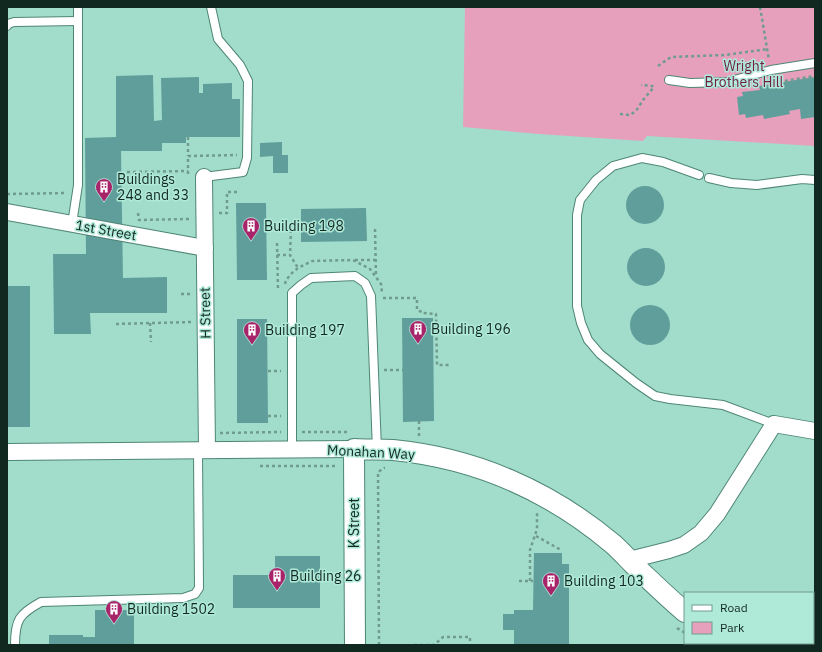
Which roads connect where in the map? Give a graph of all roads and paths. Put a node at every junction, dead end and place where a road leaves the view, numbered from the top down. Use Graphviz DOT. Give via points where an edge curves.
graph roads {
  1 [pos="78,7"];
  2 [pos="211,7"];
  3 [pos="760,7"];
  4 [pos="78,21"];
  5 [pos="7,26"];
  6 [pos="768,49"];
  7 [pos="815,63"];
  8 [pos="658,66"];
  9 [pos="771,70"];
  10 [pos="815,76"];
  11 [pos="669,80"];
  12 [pos="641,86"];
  13 [pos="620,114"];
  14 [pos="188,137"];
  15 [pos="188,156"];
  16 [pos="188,171"];
  17 [pos="126,172"];
  18 [pos="698,175"];
  19 [pos="204,177"];
  20 [pos="709,178"];
  21 [pos="815,180"];
  22 [pos="77,192"];
  23 [pos="239,192"];
  24 [pos="7,194"];
  25 [pos="7,212"];
  26 [pos="138,213"];
  27 [pos="204,214"];
  28 [pos="189,219"];
  29 [pos="72,224"];
  30 [pos="375,229"];
  31 [pos="291,230"];
  32 [pos="277,243"];
  33 [pos="205,248"];
  34 [pos="277,255"];
  35 [pos="290,256"];
  36 [pos="353,260"];
  37 [pos="376,260"];
  38 [pos="298,268"];
  39 [pos="376,277"];
  40 [pos="284,285"];
  41 [pos="278,290"];
  42 [pos="181,294"];
  43 [pos="191,294"];
  44 [pos="191,322"];
  45 [pos="116,324"];
  46 [pos="150,324"];
  47 [pos="151,342"];
  48 [pos="449,365"];
  49 [pos="402,370"];
  50 [pos="268,371"];
  51 [pos="283,371"];
  52 [pos="384,377"];
  53 [pos="268,416"];
  54 [pos="283,416"];
  55 [pos="418,421"];
  56 [pos="774,424"];
  57 [pos="284,428"];
  58 [pos="815,431"];
  59 [pos="280,432"];
  60 [pos="419,437"];
  61 [pos="354,449"];
  62 [pos="202,450"];
  63 [pos="292,450"];
  64 [pos="377,450"];
  65 [pos="7,452"];
  66 [pos="391,468"];
  67 [pos="531,509"];
  68 [pos="537,512"];
  69 [pos="543,515"];
  70 [pos="536,536"];
  71 [pos="561,550"];
  72 [pos="629,560"];
  73 [pos="519,581"];
  74 [pos="679,618"];
  75 [pos="684,630"];
  76 [pos="15,645"];
  77 [pos="355,645"];
  78 [pos="379,645"];
  79 [pos="414,645"];
  80 [pos="470,645"];
  1 -- 4 [label="lane"];
  2 -- 19 [label="lane" via="218,39 240,65 248,81 247,158 243,172"];
  3 -- 6 [label="path"];
  4 -- 5 [label="lane" via="14,22"];
  4 -- 22 [label="lane"];
  6 -- 8 [label="path" via="725,55 671,57"];
  6 -- 9 [label="path"];
  7 -- 9 [label="lane"];
  9 -- 10 [label="path" via="773,83"];
  9 -- 11 [label="lane" via="727,82 690,83"];
  12 -- 13 [label="path" via="654,87 636,111 630,115"];
  14 -- 15 [label="path"];
  16 -- 17 [label="path"];
  18 -- 56 [label="lane" via="663,162 642,158 613,166 596,180 580,200 577,215 577,306 581,324 588,340 600,354 655,396 723,405"];
  19 -- 27 [label="street, H Street"];
  20 -- 21 [label="lane" via="757,185 802,179"];
  22 -- 24 [label="path"];
  22 -- 29 [label="lane"];
  23 -- 27 [label="path" via="227,192 227,213"];
  25 -- 29 [label="street, 1st Street"];
  26 -- 28 [label="path" via="139,220"];
  27 -- 33 [label="street, H Street"];
  29 -- 33 [label="street, 1st Street"];
  30 -- 37 [label="path"];
  31 -- 35 [label="path"];
  32 -- 34 [label="path"];
  33 -- 62 [label="street, H Street"];
  34 -- 35 [label="path"];
  34 -- 41 [label="path"];
  35 -- 38 [label="path"];
  36 -- 37 [label="path"];
  36 -- 38 [label="path" via="312,261"];
  36 -- 39 [label="path" via="370,270"];
  37 -- 39 [label="path"];
  38 -- 40 [label="path"];
  39 -- 48 [label="path" via="381,284 383,298 417,298 417,310 436,314 437,365"];
  42 -- 43 [label="path"];
  44 -- 46 [label="path"];
  45 -- 46 [label="path"];
  46 -- 47 [label="path"];
  49 -- 52 [label="path" via="384,370"];
  50 -- 51 [label="path"];
  53 -- 54 [label="path"];
  55 -- 60 [label="path"];
  56 -- 58 [label="street"];
  56 -- 72 [label="street" via="717,514 701,533 684,545"];
  57 -- 59 [label="path"];
  61 -- 63 [label="street, Monahan Way"];
  61 -- 64 [label="street, Monahan Way"];
  61 -- 77 [label="street, K Street"];
  62 -- 63 [label="street, Monahan Way"];
  62 -- 65 [label="street, Monahan Way"];
  62 -- 76 [label="lane" via="199,588 195,594 183,598 41,602 19,618 15,631"];
  63 -- 64 [label="lane" via="292,293 311,278 355,276 365,283 371,296"];
  64 -- 72 [label="street, Monahan Way" via="393,450 450,460 492,472 531,489 591,526"];
  66 -- 78 [label="path" via="384,468 378,472"];
  67 -- 68 [label="path"];
  68 -- 69 [label="path"];
  68 -- 70 [label="path"];
  70 -- 71 [label="path"];
  70 -- 73 [label="path" via="530,550 532,581"];
  72 -- 74 [label="street, Monahan Way" via="672,601"];
  74 -- 75 [label="path"];
  79 -- 80 [label="path" via="434,645 443,637 470,637"];
}
